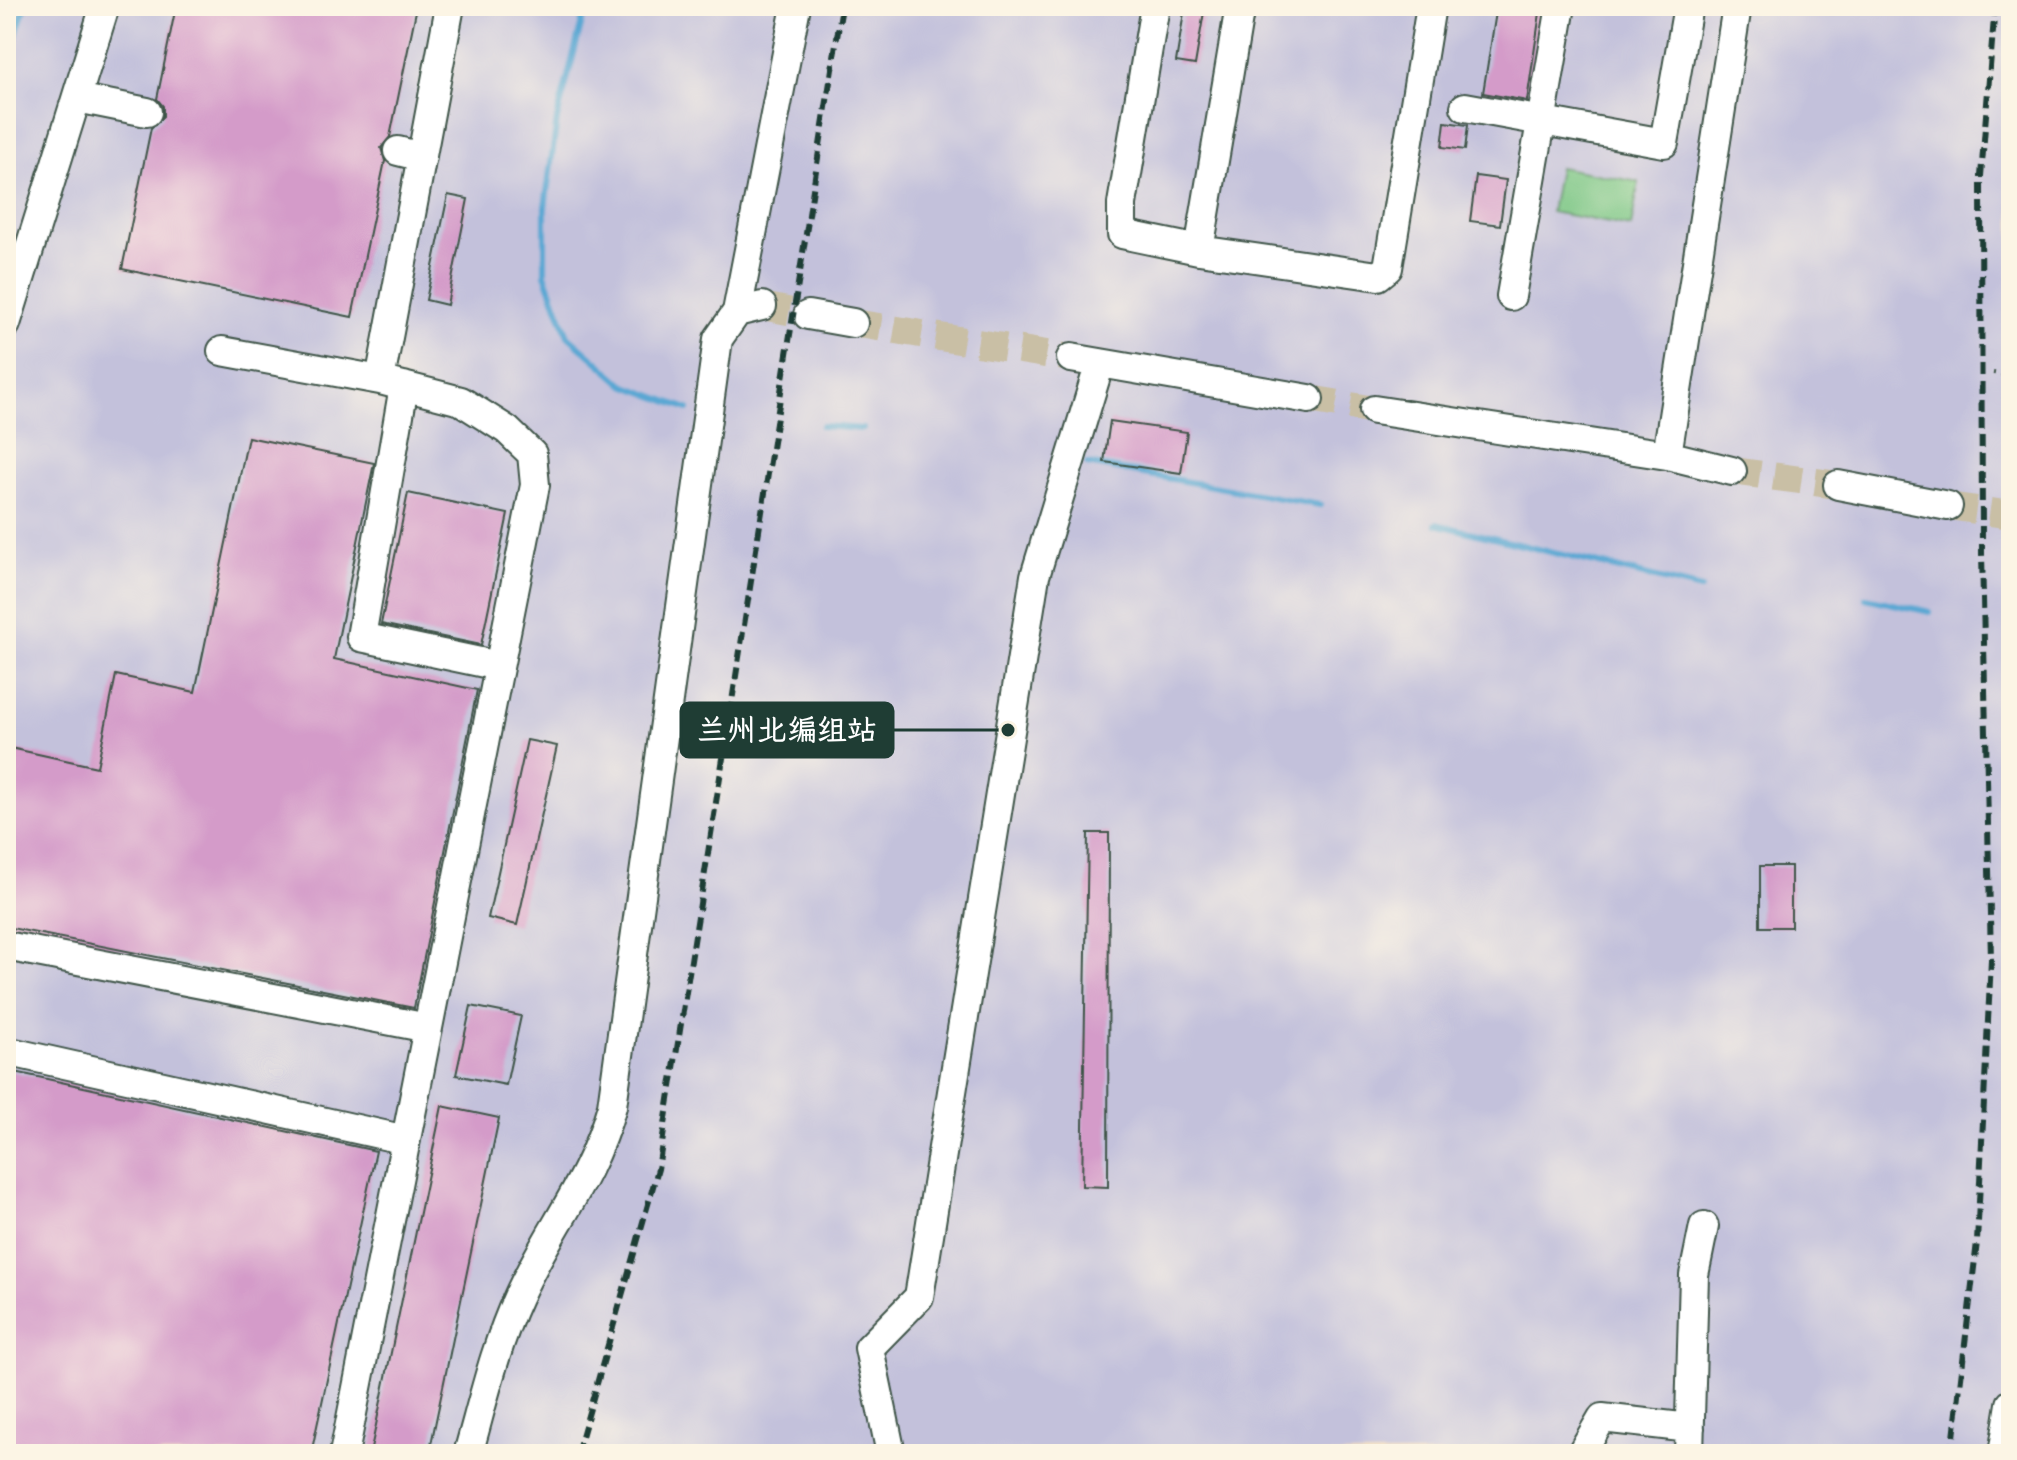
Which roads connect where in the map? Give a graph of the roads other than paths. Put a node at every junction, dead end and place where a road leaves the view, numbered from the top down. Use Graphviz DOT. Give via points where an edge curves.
graph roads {
  1 [pos="105,6"];
  2 [pos="450,6"];
  3 [pos="796,6"];
  4 [pos="1155,6"];
  5 [pos="1240,6"];
  6 [pos="1431,6"];
  7 [pos="1561,6"];
  8 [pos="1688,6"];
  9 [pos="1737,6"];
  10 [pos="77,98"];
  11 [pos="1465,107"];
  12 [pos="147,112"];
  13 [pos="1541,121"];
  14 [pos="1199,250"];
  15 [pos="1511,296"];
  16 [pos="808,315"];
  17 [pos="853,323"];
  18 [pos="6,324"];
  19 [pos="222,351"];
  20 [pos="1071,358"];
  21 [pos="1100,363"];
  22 [pos="392,383"];
  23 [pos="1309,399"];
  24 [pos="1374,410"];
  25 [pos="1667,455"];
  26 [pos="1732,471"];
  27 [pos="1838,485"];
  28 [pos="1948,506"];
  29 [pos="499,666"];
  30 [pos="6,946"];
  31 [pos="428,1028"];
  32 [pos="6,1051"];
  33 [pos="406,1140"];
  34 [pos="1704,1226"];
  35 [pos="2011,1404"];
  36 [pos="1689,1441"];
  37 [pos="344,1454"];
  38 [pos="468,1454"];
  39 [pos="891,1454"];
  40 [pos="1581,1454"];
  41 [pos="2003,1454"];
  1 -- 10 [label="street"];
  2 -- 22 [label="street" via="410,154"];
  3 -- 38 [label="street" via="749,309 718,339 612,1106 600,1149 518,1296"];
  4 -- 14 [label="street" via="1122,204 1122,234"];
  5 -- 14 [label="street"];
  6 -- 14 [label="street" via="1388,268 1378,276"];
  7 -- 13 [label="street"];
  8 -- 13 [label="street" via="1664,143"];
  9 -- 25 [label="street"];
  10 -- 12 [label="street"];
  10 -- 18 [label="street"];
  11 -- 13 [label="street"];
  13 -- 15 [label="street"];
  16 -- 17 [label="street"];
  19 -- 22 [label="street"];
  20 -- 21 [label="street"];
  21 -- 23 [label="street"];
  21 -- 39 [label="street" via="1035,576 919,1297 869,1348"];
  22 -- 29 [label="street" via="461,401 507,430 532,454 535,485"];
  22 -- 29 [label="street" via="361,637"];
  24 -- 25 [label="street"];
  25 -- 26 [label="street"];
  27 -- 28 [label="street"];
  29 -- 31 [label="street"];
  30 -- 31 [label="street"];
  31 -- 33 [label="street"];
  32 -- 33 [label="street"];
  33 -- 37 [label="street"];
  34 -- 36 [label="street" via="1694,1275"];
  35 -- 41 [label="street"];
  36 -- 40 [label="street" via="1602,1418"];
}
